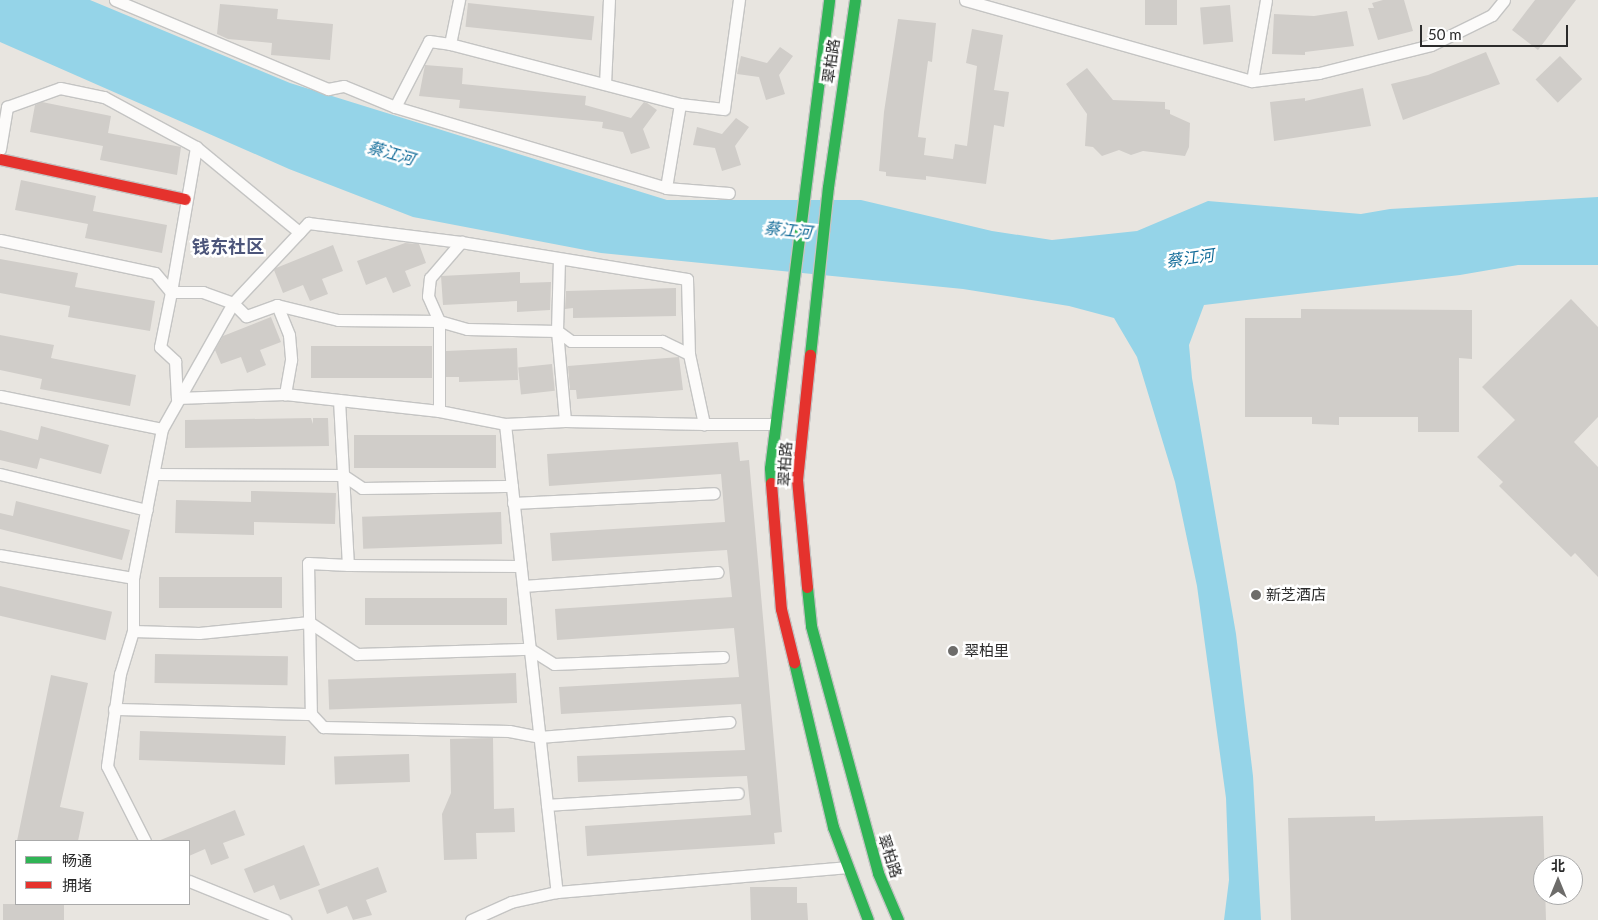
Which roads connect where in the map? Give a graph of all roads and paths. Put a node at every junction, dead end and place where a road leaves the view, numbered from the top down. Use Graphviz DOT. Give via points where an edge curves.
graph roads {
  1 [pos="115,0"];
  2 [pos="459,0"];
  3 [pos="609,0"];
  4 [pos="739,0"];
  5 [pos="829,0"];
  6 [pos="854,0"];
  7 [pos="965,0"];
  8 [pos="1015,0"];
  9 [pos="1266,0"];
  10 [pos="1504,0"];
  11 [pos="1012,12"];
  12 [pos="450,44"];
  13 [pos="1252,80"];
  14 [pos="605,84"];
  15 [pos="680,104"];
  16 [pos="395,107"];
  17 [pos="196,147"];
  18 [pos="0,149"];
  19 [pos="0,159"];
  20 [pos="666,188"];
  21 [pos="729,193"];
  22 [pos="185,199"];
  23 [pos="299,232"];
  24 [pos="0,240"];
  25 [pos="460,242"];
  26 [pos="559,259"];
  27 [pos="171,292"];
  28 [pos="233,303"];
  29 [pos="278,305"];
  30 [pos="439,321"];
  31 [pos="557,331"];
  32 [pos="689,354"];
  33 [pos="285,394"];
  34 [pos="0,396"];
  35 [pos="177,398"];
  36 [pos="339,400"];
  37 [pos="439,411"];
  38 [pos="566,421"];
  39 [pos="505,424"];
  40 [pos="704,424"];
  41 [pos="775,424"];
  42 [pos="162,429"];
  43 [pos="0,474"];
  44 [pos="154,474"];
  45 [pos="343,475"];
  46 [pos="512,486"];
  47 [pos="714,493"];
  48 [pos="513,503"];
  49 [pos="147,510"];
  50 [pos="0,555"];
  51 [pos="348,565"];
  52 [pos="520,566"];
  53 [pos="717,572"];
  54 [pos="133,578"];
  55 [pos="523,586"];
  56 [pos="309,622"];
  57 [pos="133,631"];
  58 [pos="530,649"];
  59 [pos="723,656"];
  60 [pos="114,709"];
  61 [pos="311,714"];
  62 [pos="729,722"];
  63 [pos="540,737"];
  64 [pos="738,793"];
  65 [pos="547,805"];
  66 [pos="144,840"];
  67 [pos="846,867"];
  68 [pos="190,881"];
  69 [pos="557,892"];
  70 [pos="285,920"];
  71 [pos="470,920"];
  72 [pos="868,920"];
  73 [pos="898,920"];
  1 -- 16 [label="lane" via="328,89 344,86"];
  2 -- 12 [label="lane"];
  3 -- 14 [label="lane"];
  4 -- 15 [label="lane" via="724,109"];
  5 -- 41 [label="main road, 翠柏路"];
  6 -- 73 [label="main road, 翠柏路" via="828,186 797,480 811,626 878,873"];
  7 -- 11 [label="lane"];
  8 -- 11 [label="lane"];
  9 -- 13 [label="lane"];
  10 -- 13 [label="lane" via="1492,15 1431,45 1319,73"];
  11 -- 13 [label="lane"];
  12 -- 14 [label="lane"];
  12 -- 16 [label="lane" via="429,41"];
  14 -- 15 [label="lane"];
  15 -- 20 [label="lane"];
  16 -- 20 [label="lane"];
  17 -- 18 [label="lane" via="104,97 60,88 7,107"];
  17 -- 22 [label="lane"];
  17 -- 23 [label="lane"];
  19 -- 22 [label="main road"];
  20 -- 21 [label="lane"];
  22 -- 27 [label="lane"];
  23 -- 25 [label="lane" via="308,223"];
  23 -- 28 [label="lane"];
  24 -- 27 [label="lane" via="155,273"];
  25 -- 26 [label="lane"];
  25 -- 30 [label="lane" via="430,278 428,296"];
  26 -- 31 [label="lane"];
  26 -- 32 [label="lane" via="687,279"];
  27 -- 28 [label="lane" via="203,292"];
  27 -- 35 [label="lane" via="160,347 175,361"];
  28 -- 29 [label="lane" via="246,316"];
  28 -- 35 [label="lane"];
  29 -- 30 [label="lane" via="338,320"];
  29 -- 33 [label="lane" via="289,335 292,360"];
  30 -- 31 [label="lane" via="467,329"];
  30 -- 37 [label="lane"];
  31 -- 32 [label="lane" via="571,341 662,341"];
  31 -- 38 [label="lane"];
  32 -- 40 [label="lane"];
  33 -- 35 [label="lane"];
  33 -- 36 [label="lane"];
  34 -- 42 [label="lane"];
  35 -- 42 [label="lane"];
  36 -- 37 [label="lane"];
  36 -- 45 [label="lane"];
  37 -- 39 [label="lane"];
  38 -- 39 [label="lane"];
  38 -- 40 [label="lane"];
  39 -- 46 [label="lane"];
  40 -- 41 [label="lane"];
  41 -- 67 [label="main road, 翠柏路" via="770,468 781,609"];
  42 -- 44 [label="lane"];
  43 -- 49 [label="lane"];
  44 -- 45 [label="lane"];
  44 -- 49 [label="lane"];
  45 -- 46 [label="lane" via="362,488"];
  45 -- 51 [label="lane"];
  46 -- 48 [label="lane"];
  47 -- 48 [label="lane"];
  48 -- 52 [label="lane"];
  49 -- 54 [label="lane"];
  50 -- 54 [label="lane"];
  51 -- 52 [label="lane"];
  51 -- 56 [label="lane" via="308,563"];
  52 -- 55 [label="lane"];
  53 -- 55 [label="lane"];
  54 -- 57 [label="lane"];
  55 -- 58 [label="lane"];
  56 -- 57 [label="lane" via="199,633"];
  56 -- 58 [label="lane" via="357,654"];
  56 -- 61 [label="lane"];
  57 -- 60 [label="lane"];
  58 -- 59 [label="lane" via="554,664"];
  58 -- 63 [label="lane"];
  60 -- 61 [label="lane"];
  60 -- 66 [label="lane" via="107,766"];
  61 -- 63 [label="lane" via="323,727 509,731"];
  62 -- 63 [label="lane"];
  63 -- 65 [label="lane"];
  64 -- 65 [label="lane"];
  65 -- 69 [label="lane"];
  67 -- 69 [label="lane"];
  67 -- 72 [label="main road, 翠柏路"];
  68 -- 70 [label="lane"];
  69 -- 71 [label="lane" via="511,902"];
}
